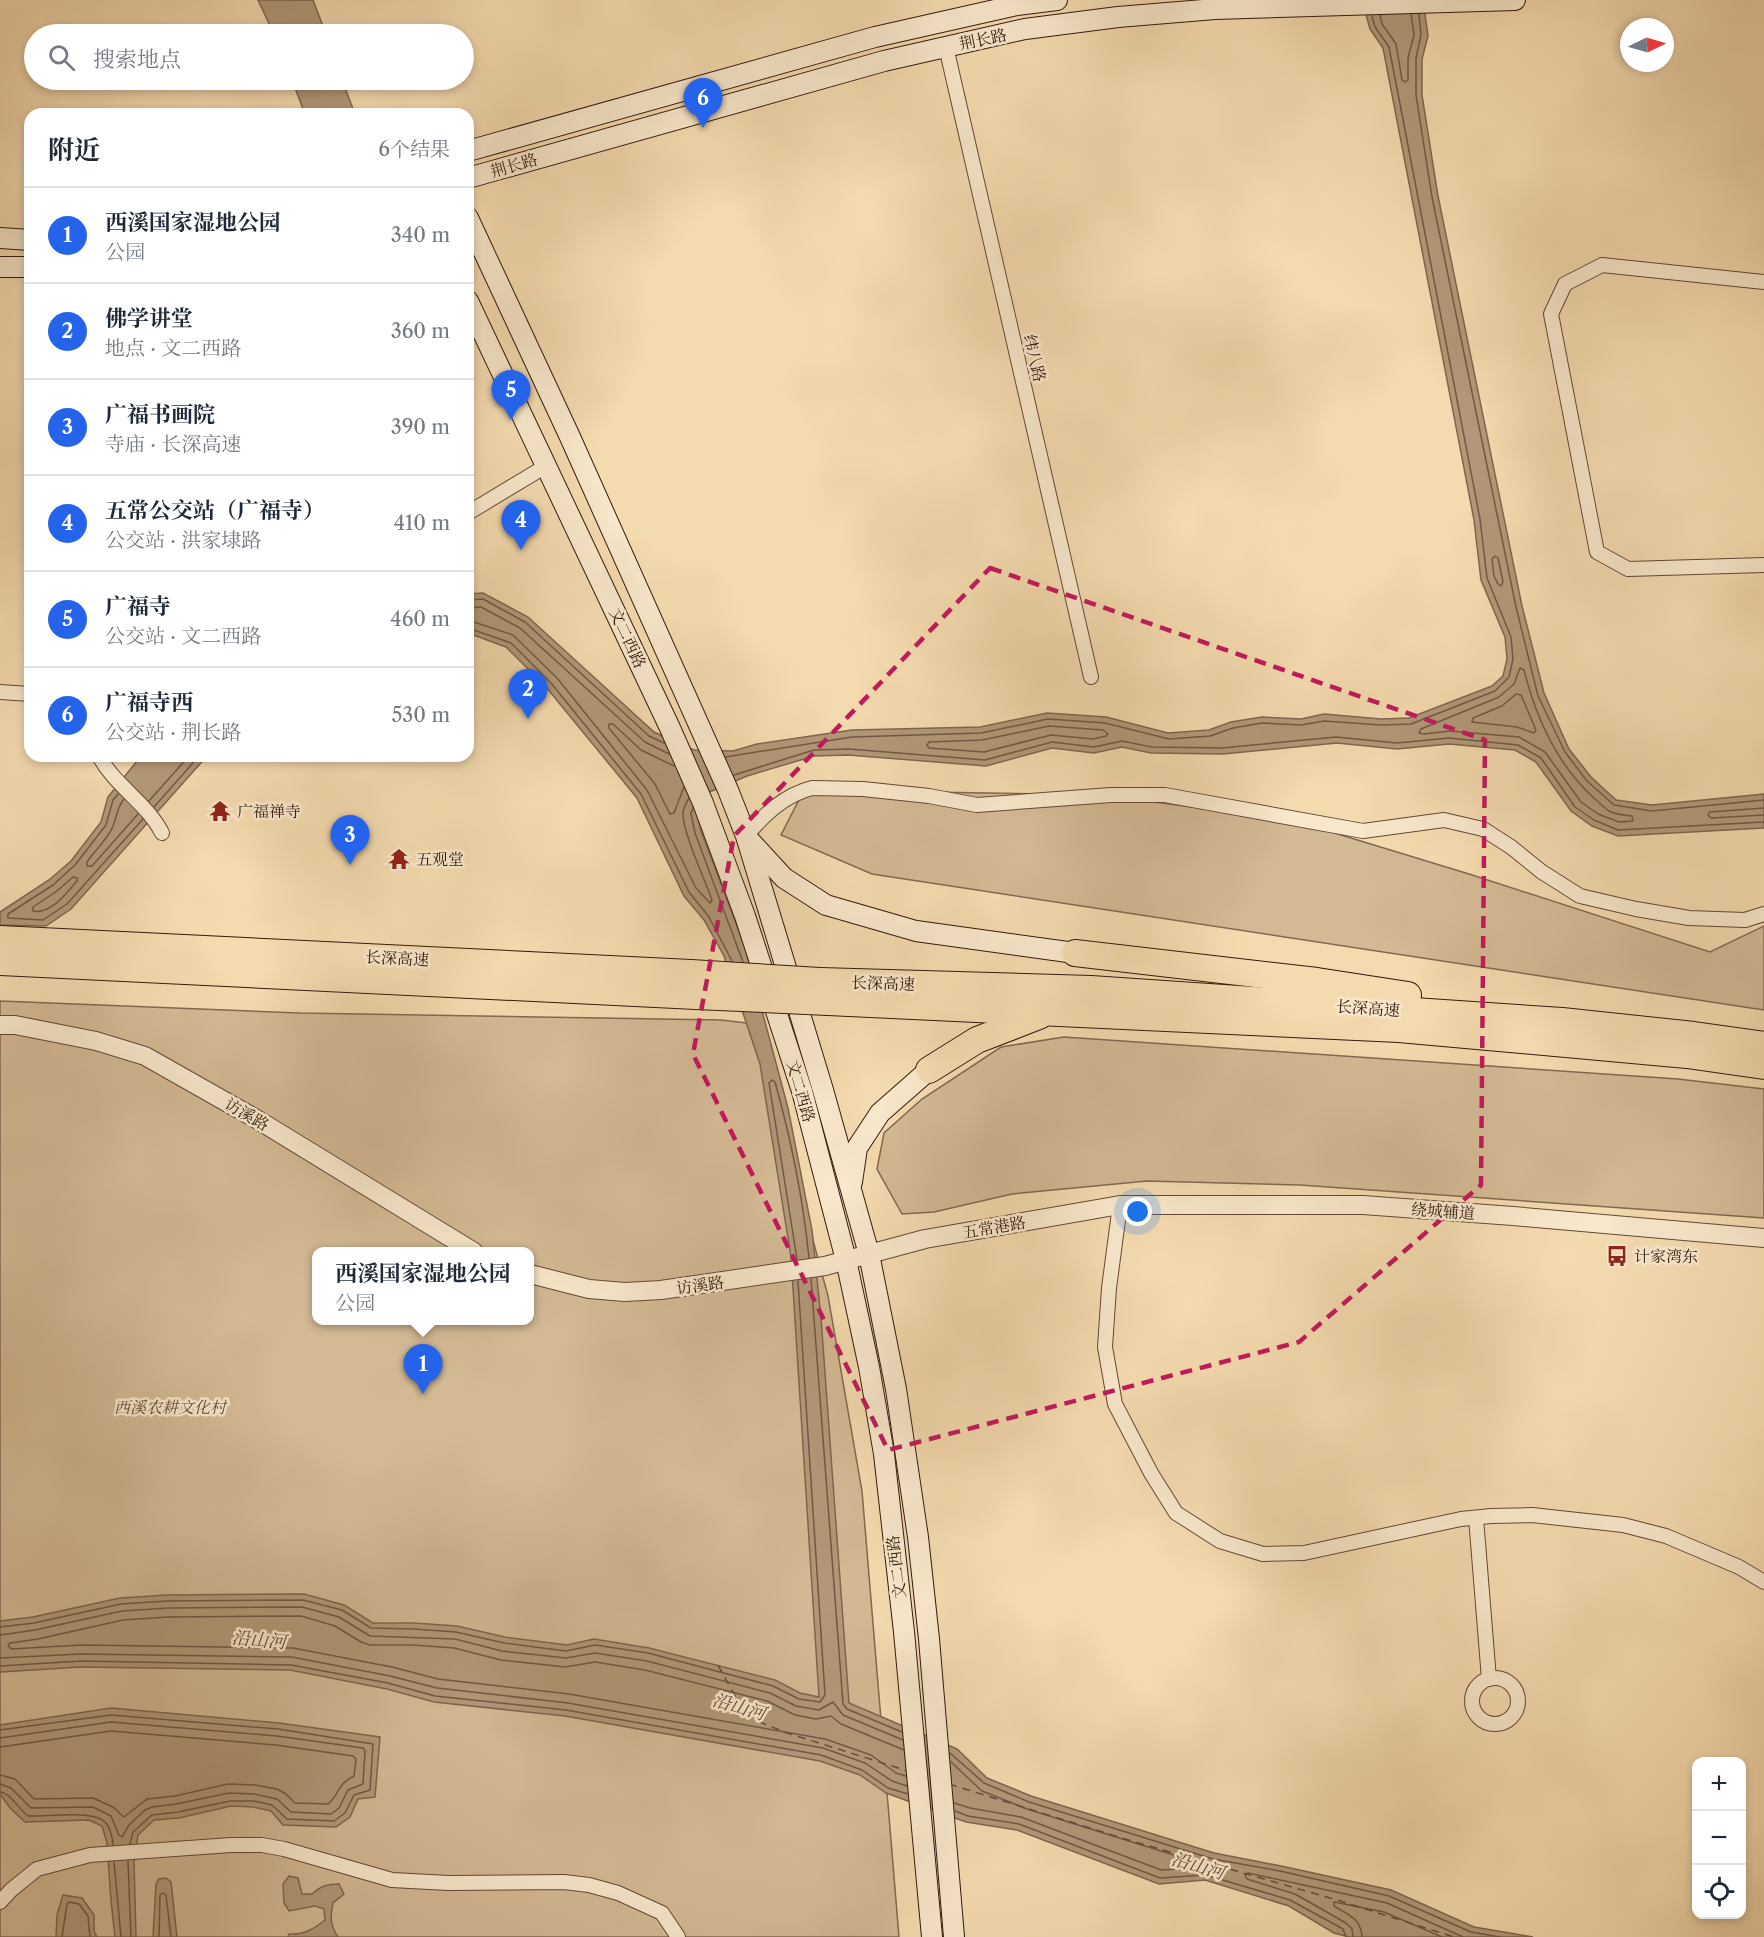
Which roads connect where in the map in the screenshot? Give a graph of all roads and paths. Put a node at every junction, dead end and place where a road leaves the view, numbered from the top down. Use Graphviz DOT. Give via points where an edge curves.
graph roads {
  1 [pos="1057,0"];
  2 [pos="1515,0"];
  3 [pos="946,47"];
  4 [pos="474,149"];
  5 [pos="474,176"];
  6 [pos="474,231"];
  7 [pos="0,238"];
  8 [pos="24,240"];
  9 [pos="0,267"];
  10 [pos="24,267"];
  11 [pos="1764,282"];
  12 [pos="474,314"];
  13 [pos="546,466"];
  14 [pos="474,509"];
  15 [pos="1764,564"];
  16 [pos="1090,677"];
  17 [pos="0,692"];
  18 [pos="24,694"];
  19 [pos="102,762"];
  20 [pos="162,833"];
  21 [pos="746,836"];
  22 [pos="1764,914"];
  23 [pos="0,939"];
  24 [pos="1075,953"];
  25 [pos="0,962"];
  26 [pos="694,984"];
  27 [pos="824,991"];
  28 [pos="1047,1012"];
  29 [pos="1562,1021"];
  30 [pos="0,1025"];
  31 [pos="1764,1045"];
  32 [pos="1764,1066"];
  33 [pos="929,1070"];
  34 [pos="851,1191"];
  35 [pos="1120,1205"];
  36 [pos="1764,1238"];
  37 [pos="467,1247"];
  38 [pos="869,1254"];
  39 [pos="846,1260"];
  40 [pos="534,1275"];
  41 [pos="1476,1518"];
  42 [pos="1764,1582"];
  43 [pos="1489,1679"];
  44 [pos="0,1902"];
  45 [pos="678,1937"];
  46 [pos="932,1937"];
  47 [pos="954,1937"];
  1 -- 4 [label="main road, 荆长路" via="1017,5 875,37"];
  2 -- 3 [label="main road, 荆长路" via="1215,9 1118,17 1025,29"];
  3 -- 5 [label="main road, 荆长路"];
  3 -- 16 [label="street, 纬八路"];
  6 -- 21 [label="main road, 文二西路" via="696,716"];
  7 -- 8 [label="main road"];
  9 -- 10 [label="main road"];
  11 -- 15 [label="street" via="1602,265 1566,284 1551,314 1597,552 1628,568"];
  12 -- 13 [label="main road, 文二西路"];
  13 -- 14 [label="street"];
  13 -- 39 [label="main road, 文二西路" via="703,803 802,1091"];
  17 -- 18 [label="street"];
  19 -- 20 [label="street"];
  21 -- 22 [label="street" via="767,812 812,788 863,789 977,805 1166,795 1363,831 1444,820 1484,829 1580,896 1689,918 1745,920"];
  21 -- 24 [label="main road" via="784,878 826,905 916,931"];
  21 -- 34 [label="main road, 文二西路"];
  23 -- 26 [label="highway, 长深高速"];
  24 -- 29 [label="highway" via="1317,981"];
  25 -- 26 [label="highway, 长深高速"];
  26 -- 27 [label="highway, 长深高速, bridge"];
  27 -- 28 [label="highway, 长深高速"];
  27 -- 29 [label="highway, 长深高速" via="1091,989"];
  28 -- 32 [label="highway, 长深高速" via="1400,1029 1687,1055"];
  28 -- 33 [label="highway" via="976,1040"];
  29 -- 31 [label="highway, 长深高速"];
  30 -- 37 [label="street, 访溪路" via="96,1041 145,1056"];
  33 -- 34 [label="main road" via="880,1113 857,1148"];
  34 -- 38 [label="main road, 文二西路"];
  35 -- 36 [label="street, 绕城辅道" via="1363,1205"];
  35 -- 38 [label="street, 五常港路" via="925,1239"];
  35 -- 41 [label="street" via="1108,1288 1105,1347 1115,1404 1176,1513 1220,1541 1263,1554 1304,1553"];
  38 -- 39 [label="street, 访溪路"];
  38 -- 47 [label="main road, 文二西路" via="896,1389 918,1537"];
  39 -- 40 [label="street, 访溪路" via="773,1275 625,1292 589,1289"];
  39 -- 46 [label="main road, 文二西路" via="884,1454"];
  41 -- 42 [label="street" via="1532,1515 1623,1525 1666,1536"];
  41 -- 43 [label="street"];
  44 -- 45 [label="street" via="37,1869 90,1856 262,1845 392,1880 589,1885 662,1913"];
}
